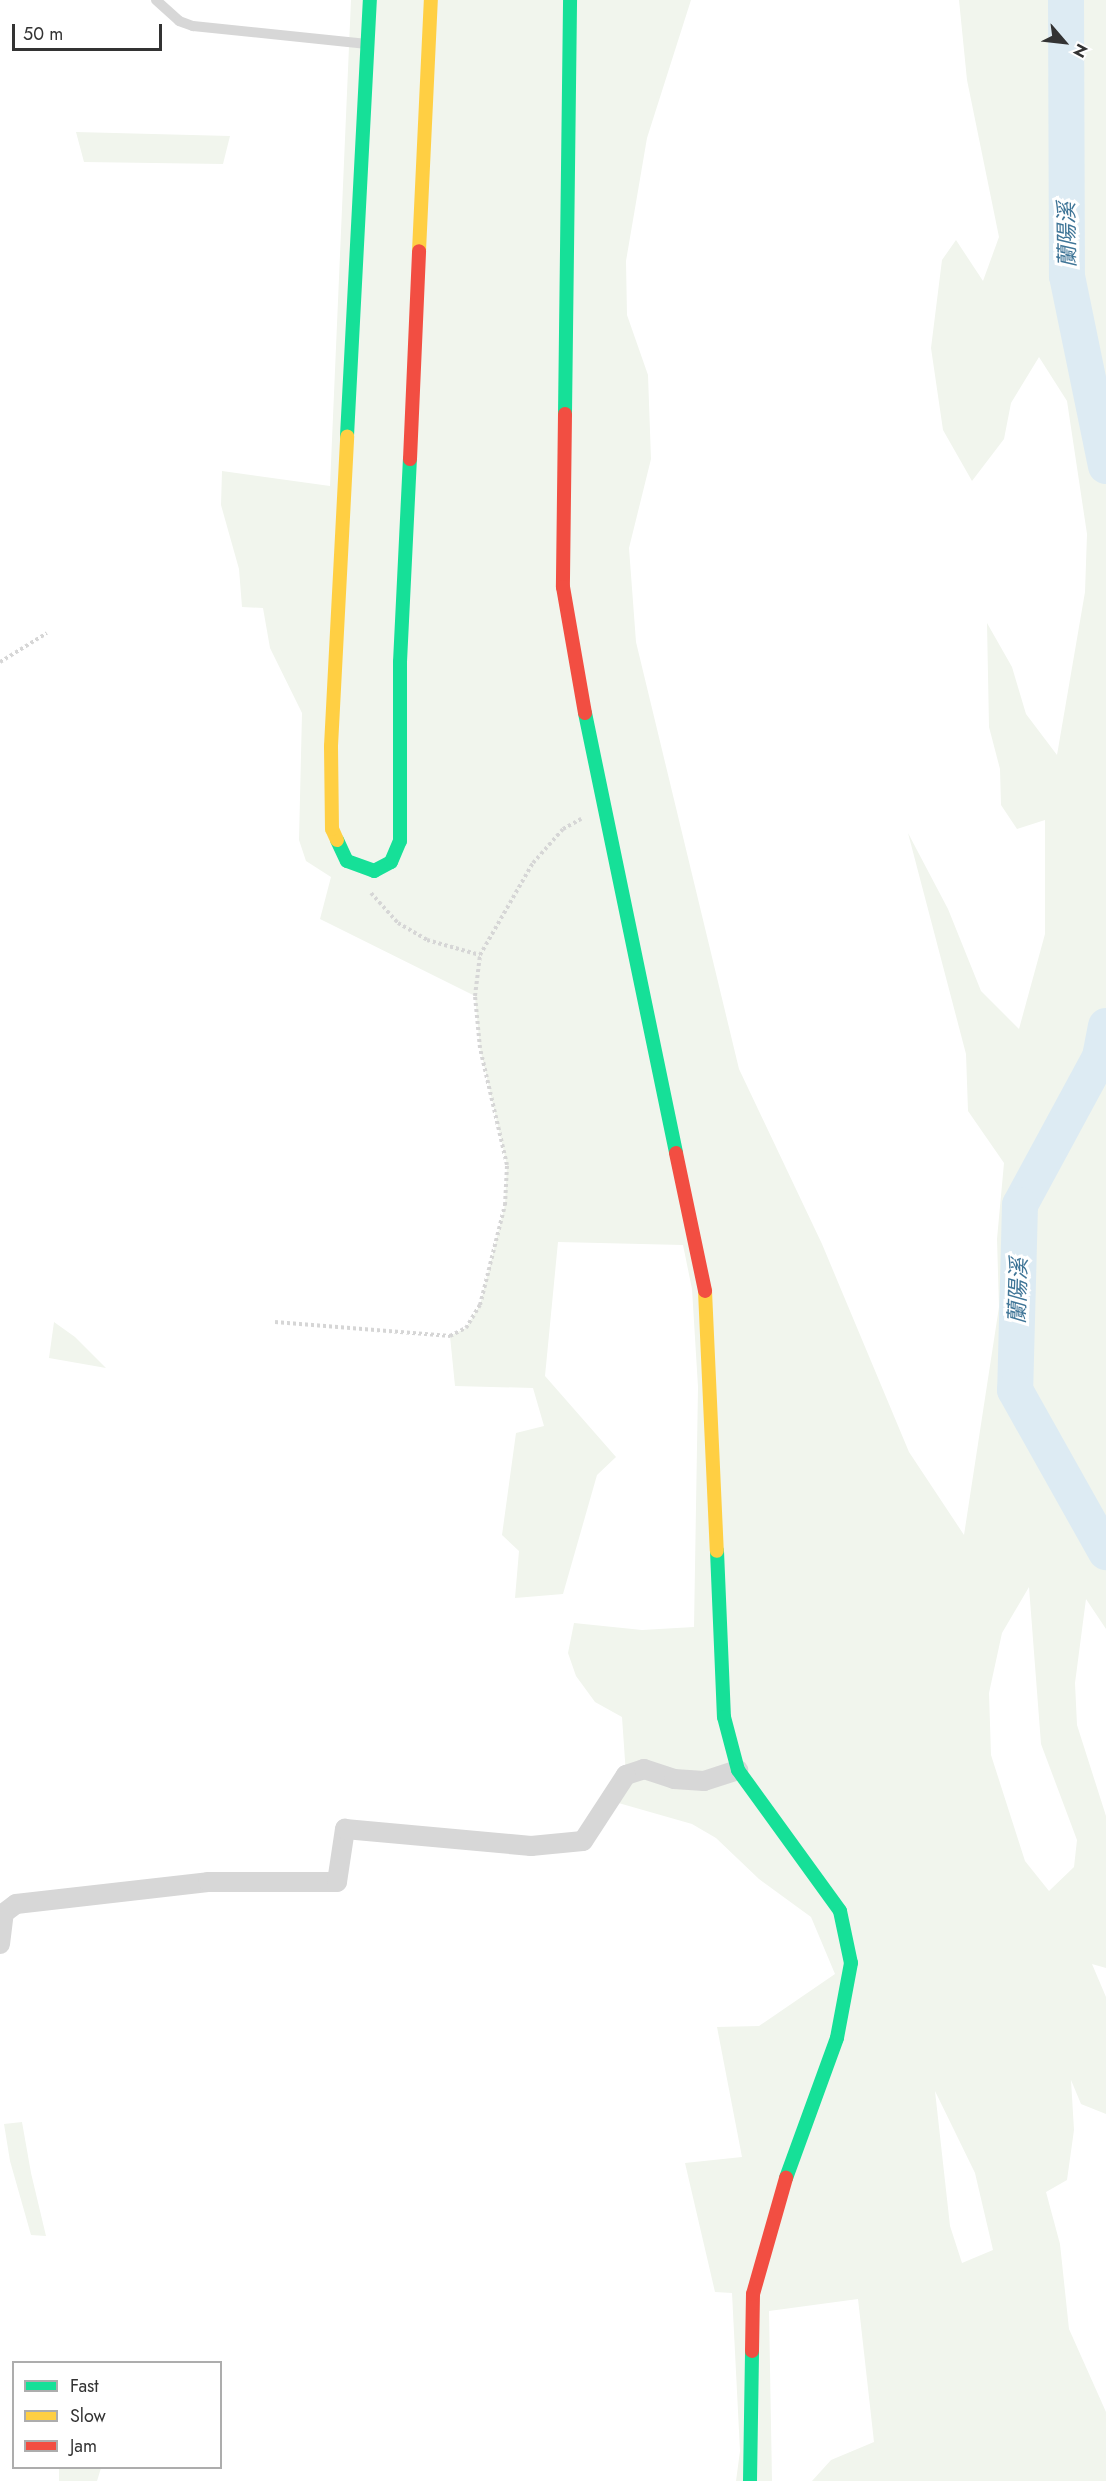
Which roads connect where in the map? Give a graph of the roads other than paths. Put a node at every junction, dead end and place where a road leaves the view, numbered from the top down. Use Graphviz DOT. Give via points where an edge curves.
graph roads {
  1 [pos="156,0"];
  2 [pos="370,0"];
  3 [pos="431,0"];
  4 [pos="570,0"];
  5 [pos="367,44"];
  6 [pos="738,1770"];
  7 [pos="0,1944"];
  8 [pos="750,2481"];
  1 -- 5 [label="lane" via="193,26"];
  2 -- 5 [label="street"];
  3 -- 5 [label="street" via="400,662 400,840 391,862 374,871 357,869 332,829 331,746"];
  4 -- 6 [label="street" via="563,587 601,809 705,1284 713,1394 717,1661"];
  6 -- 7 [label="street" via="704,1781 674,1779 644,1768 626,1775 583,1841 531,1846 345,1829 337,1882 208,1882 16,1904 4,1913"];
  6 -- 8 [label="street" via="840,1911 851,1963 837,2038 791,2160 753,2294"];
}
